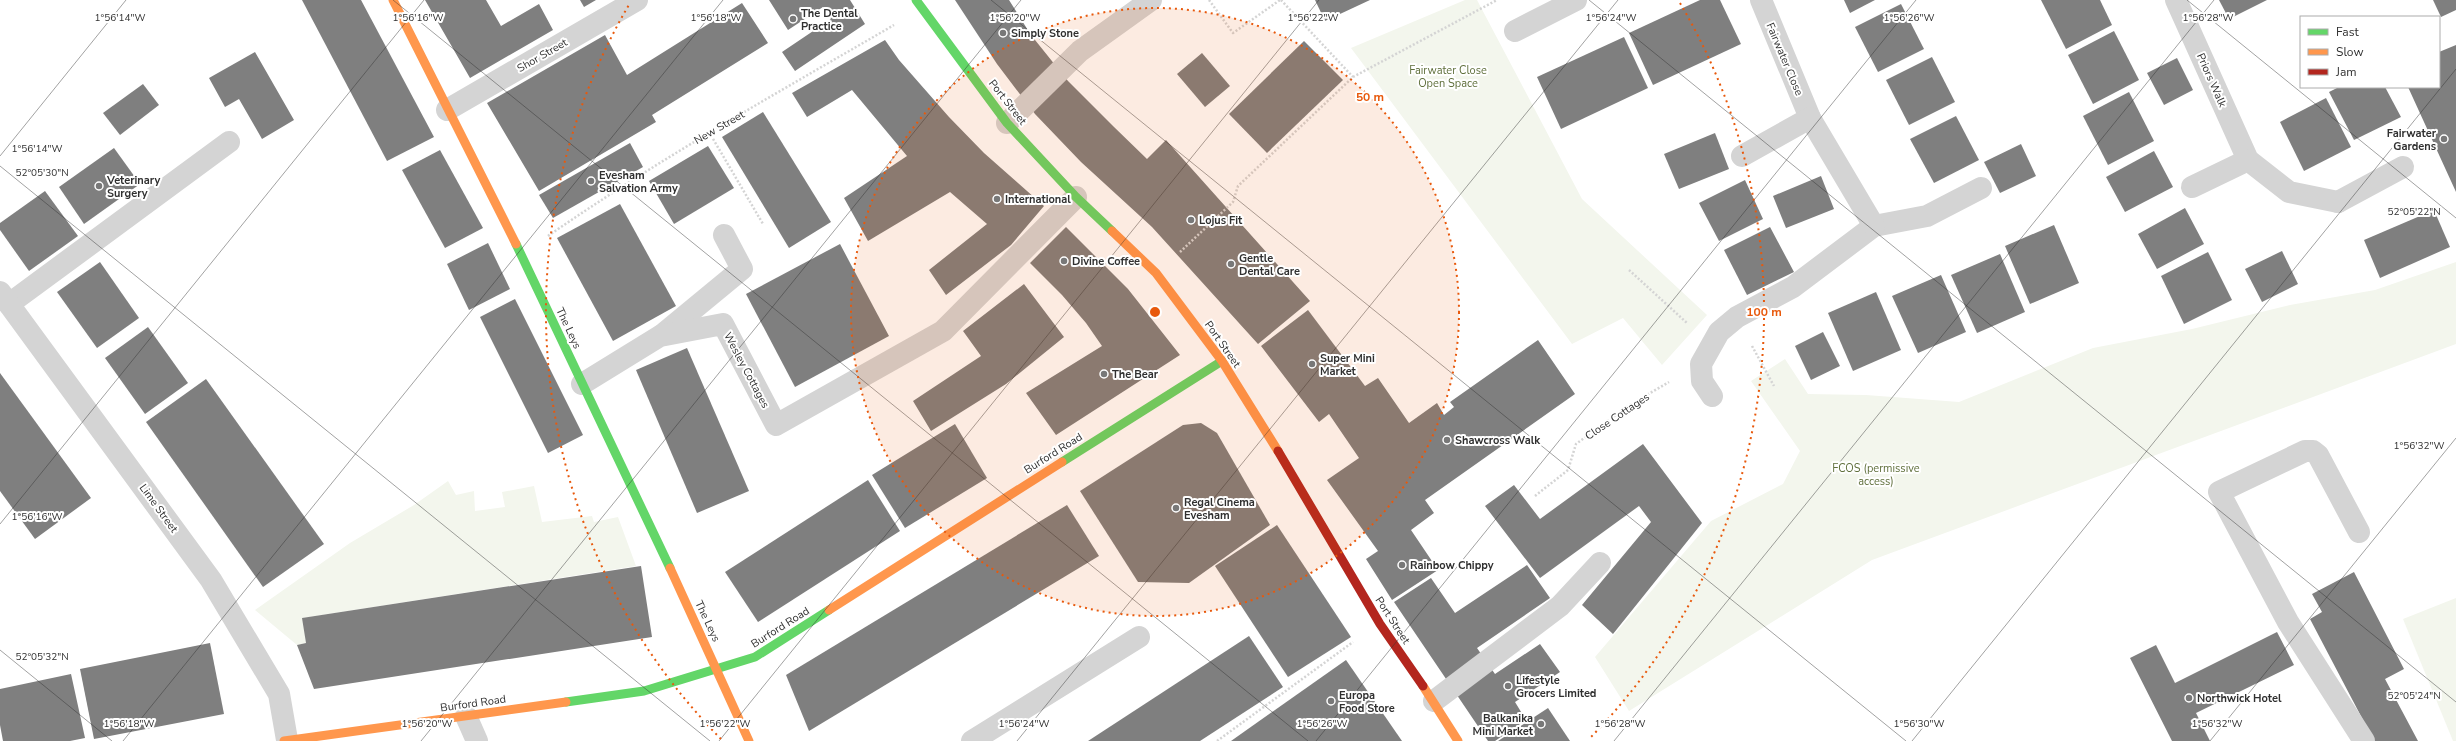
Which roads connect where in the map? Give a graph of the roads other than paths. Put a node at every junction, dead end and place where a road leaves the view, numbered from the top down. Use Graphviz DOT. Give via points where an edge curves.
graph roads {
  1 [pos="393,0"];
  2 [pos="637,0"];
  3 [pos="916,0"];
  4 [pos="1150,0"];
  5 [pos="1576,0"];
  6 [pos="1761,0"];
  7 [pos="2176,0"];
  8 [pos="1515,31"];
  9 [pos="447,110"];
  10 [pos="1810,118"];
  11 [pos="1008,124"];
  12 [pos="229,142"];
  13 [pos="1742,156"];
  14 [pos="2248,160"];
  15 [pos="2403,167"];
  16 [pos="2192,187"];
  17 [pos="1981,188"];
  18 [pos="1076,197"];
  19 [pos="1874,226"];
  20 [pos="724,235"];
  21 [pos="5,298"];
  22 [pos="660,336"];
  23 [pos="1222,361"];
  24 [pos="582,384"];
  25 [pos="1712,396"];
  26 [pos="2359,532"];
  27 [pos="1600,564"];
  28 [pos="1140,637"];
  29 [pos="717,669"];
  30 [pos="1434,701"];
  31 [pos="466,716"];
  32 [pos="286,741"];
  33 [pos="477,741"];
  34 [pos="749,741"];
  35 [pos="972,741"];
  36 [pos="1458,741"];
  37 [pos="2364,741"];
  1 -- 9 [label="street, The Leys"];
  2 -- 9 [label="street, Shor Street"];
  3 -- 11 [label="street, Port Street"];
  4 -- 11 [label="street" via="1080,51"];
  5 -- 8 [label="street"];
  6 -- 10 [label="street, Fairwater Close"];
  7 -- 14 [label="street, Priors Walk"];
  9 -- 24 [label="street, The Leys" via="522,255"];
  10 -- 13 [label="street"];
  10 -- 19 [label="street, Fairwater Close"];
  11 -- 18 [label="street, Port Street"];
  12 -- 21 [label="street"];
  14 -- 15 [label="street, Priors Walk" via="2289,192 2338,202"];
  14 -- 16 [label="street"];
  17 -- 19 [label="street" via="1927,216"];
  18 -- 22 [label="street, Wesley Cottages" via="943,331 776,425 723,324"];
  18 -- 23 [label="street, Port Street" via="1156,274"];
  19 -- 25 [label="street" via="1793,287 1737,318 1719,332 1701,364 1702,381"];
  20 -- 22 [label="street" via="742,269"];
  21 -- 32 [label="street, Lime Street" via="211,580 279,694"];
  22 -- 24 [label="street, Wesley Cottages"];
  23 -- 29 [label="street, Burford Road" via="755,657"];
  23 -- 30 [label="street, Port Street" via="1310,503 1380,624"];
  24 -- 29 [label="street, The Leys"];
  26 -- 37 [label="street" via="2318,455 2313,451 2305,451 2219,492 2288,622"];
  27 -- 30 [label="street" via="1560,606"];
  28 -- 35 [label="street"];
  29 -- 31 [label="street, Burford Road" via="644,691"];
  29 -- 34 [label="street, The Leys"];
  30 -- 36 [label="street, Port Street"];
  31 -- 32 [label="street, Burford Road"];
  31 -- 33 [label="street"];
}
